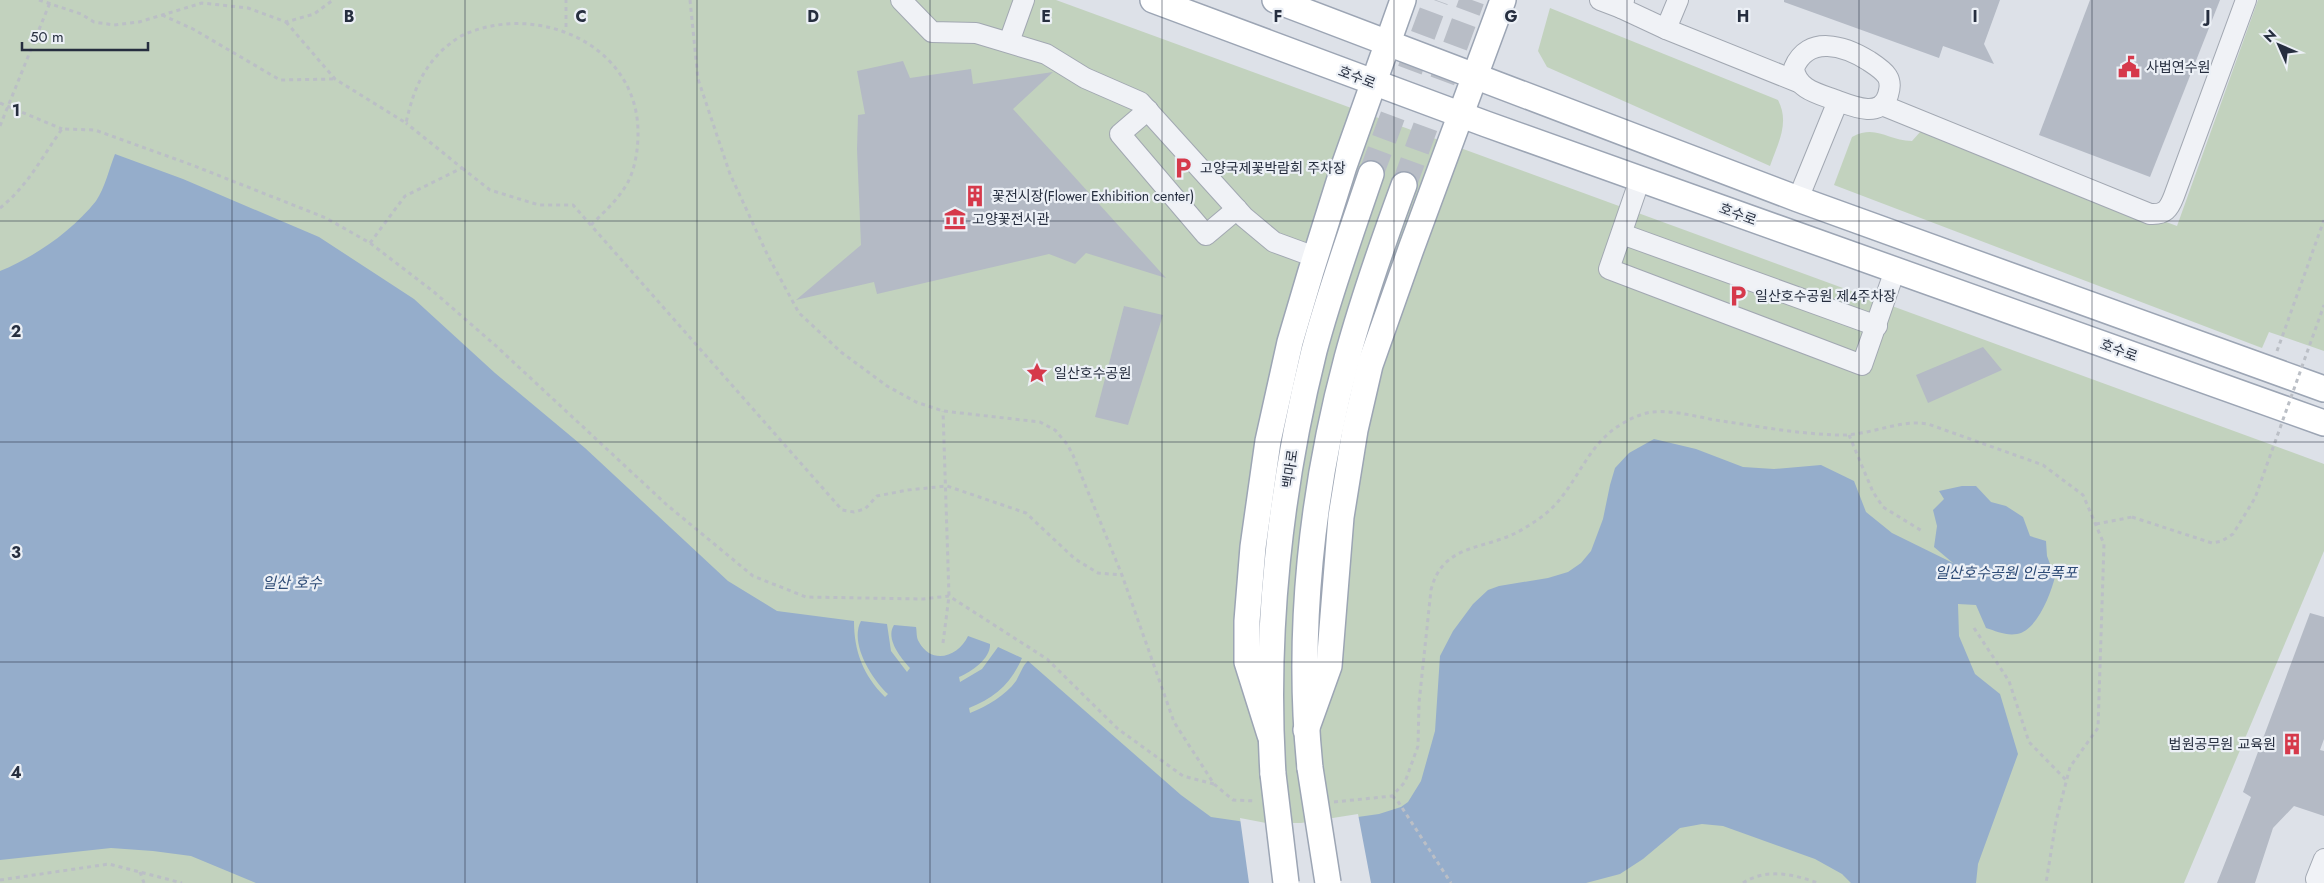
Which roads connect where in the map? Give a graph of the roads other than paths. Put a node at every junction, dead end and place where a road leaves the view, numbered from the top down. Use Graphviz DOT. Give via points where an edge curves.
graph roads {
  1 [pos="901,0"];
  2 [pos="1024,0"];
  3 [pos="1153,0"];
  4 [pos="1275,0"];
  5 [pos="1403,0"];
  6 [pos="1503,0"];
  7 [pos="1600,0"];
  8 [pos="1678,0"];
  9 [pos="2246,0"];
  10 [pos="1623,4"];
  11 [pos="1666,29"];
  12 [pos="1009,42"];
  13 [pos="1388,42"];
  14 [pos="1474,75"];
  15 [pos="1798,82"];
  16 [pos="1373,83"];
  17 [pos="1838,101"];
  18 [pos="1882,106"];
  19 [pos="1148,110"];
  20 [pos="1460,115"];
  21 [pos="1371,174"];
  22 [pos="1640,179"];
  23 [pos="1404,185"];
  24 [pos="1798,199"];
  25 [pos="1237,209"];
  26 [pos="1622,234"];
  27 [pos="1316,257"];
  28 [pos="1895,270"];
  29 [pos="1877,326"];
  30 [pos="2324,389"];
  31 [pos="2324,423"];
  32 [pos="1306,730"];
  33 [pos="1270,735"];
  34 [pos="2324,858"];
  35 [pos="2324,882"];
  36 [pos="1286,883"];
  37 [pos="1328,883"];
  1 -- 12 [label="lane" via="932,32 976,33"];
  2 -- 12 [label="lane"];
  3 -- 16 [label="main road, 호수로"];
  4 -- 13 [label="main road"];
  5 -- 13 [label="main road"];
  6 -- 14 [label="main road"];
  7 -- 10 [label="lane"];
  8 -- 11 [label="lane"];
  9 -- 18 [label="lane" via="2169,209 2162,214 2150,214"];
  10 -- 11 [label="lane"];
  11 -- 15 [label="lane"];
  12 -- 19 [label="lane" via="1046,54 1085,78 1140,102"];
  13 -- 14 [label="main road"];
  13 -- 16 [label="main road"];
  14 -- 20 [label="main road"];
  14 -- 24 [label="main road"];
  15 -- 17 [label="lane"];
  15 -- 18 [label="lane" via="1794,68 1800,56 1814,47 1834,46 1864,58 1887,75 1890,87"];
  16 -- 20 [label="main road, 호수로"];
  16 -- 27 [label="main road"];
  17 -- 18 [label="lane" via="1864,109"];
  17 -- 24 [label="lane"];
  19 -- 25 [label="lane"];
  19 -- 25 [label="lane" via="1120,134 1206,235"];
  20 -- 22 [label="main road, 호수로"];
  20 -- 32 [label="main road" via="1366,381 1341,517 1328,666"];
  21 -- 33 [label="main road, 백마로" via="1314,350 1292,451 1276,580"];
  22 -- 26 [label="lane"];
  22 -- 28 [label="main road, 호수로"];
  23 -- 32 [label="main road" via="1357,322 1325,459 1309,592 1305,660"];
  24 -- 30 [label="main road"];
  25 -- 27 [label="lane" via="1274,242"];
  26 -- 29 [label="lane"];
  26 -- 29 [label="lane" via="1609,269 1862,365"];
  27 -- 33 [label="main road" via="1290,342 1275,406 1249,585 1247,662"];
  28 -- 29 [label="lane"];
  28 -- 31 [label="main road, 호수로"];
  32 -- 37 [label="main road, bridge"];
  33 -- 36 [label="main road, 백마로, bridge"];
  34 -- 35 [label="lane" via="2316,879"];
}
